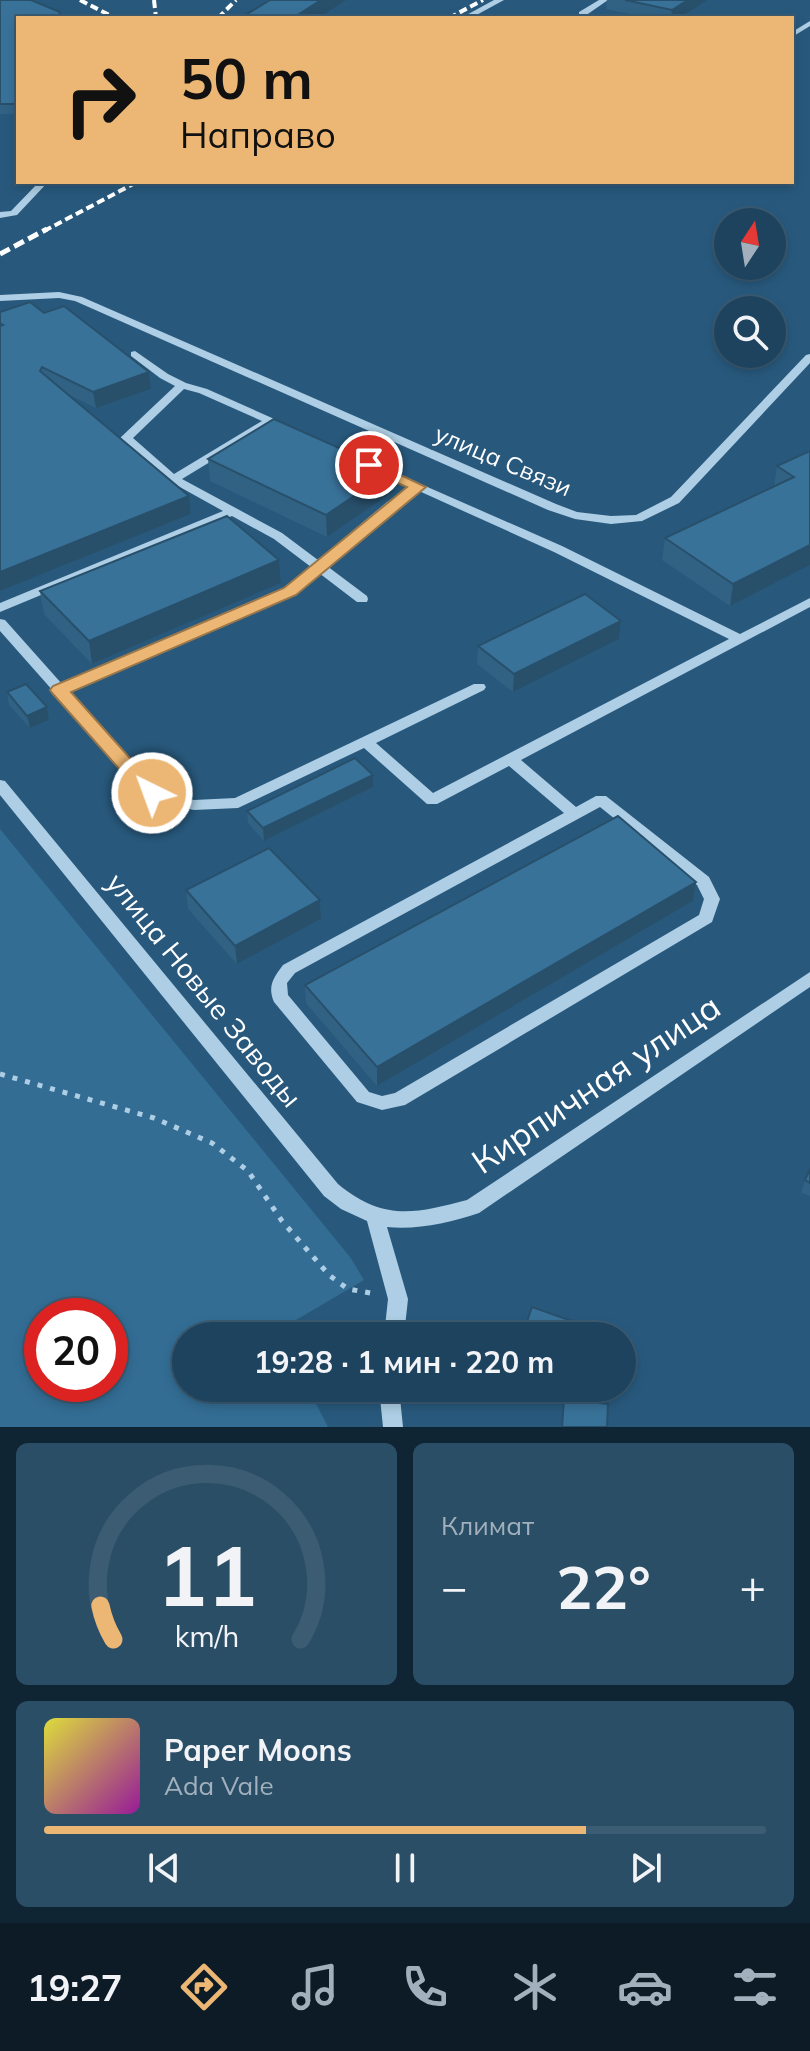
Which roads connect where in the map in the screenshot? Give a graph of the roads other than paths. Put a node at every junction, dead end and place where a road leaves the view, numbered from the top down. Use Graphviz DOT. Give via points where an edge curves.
graph roads {
  1 [pos="22,0"];
  2 [pos="500,0"];
  3 [pos="604,0"];
  4 [pos="582,14"];
  5 [pos="61,16"];
  6 [pos="469,16"];
  7 [pos="42,184"];
  8 [pos="0,215"];
  9 [pos="0,298"];
  10 [pos="135,354"];
  11 [pos="810,357"];
  12 [pos="182,385"];
  13 [pos="270,421"];
  14 [pos="297,433"];
  15 [pos="364,463"];
  16 [pos="173,479"];
  17 [pos="418,487"];
  18 [pos="233,511"];
  19 [pos="319,567"];
  20 [pos="362,599"];
  21 [pos="810,602"];
  22 [pos="0,608"];
  23 [pos="0,623"];
  24 [pos="740,639"];
  25 [pos="479,687"];
  26 [pos="59,690"];
  27 [pos="365,741"];
  28 [pos="511,759"];
  29 [pos="0,785"];
  30 [pos="575,814"];
  31 [pos="810,978"];
  32 [pos="375,1217"];
  33 [pos="408,1221"];
  34 [pos="396,1322"];
  35 [pos="389,1402"];
  36 [pos="393,1427"];
  1 -- 5 [label="street"];
  2 -- 6 [label="street"];
  3 -- 4 [label="street"];
  7 -- 8 [label="street" via="14,213"];
  9 -- 11 [label="street, улица Связи" via="78,299 552,507 611,520 638,518 675,500"];
  10 -- 12 [label="street"];
  12 -- 13 [label="street"];
  12 -- 16 [label="street" via="126,438"];
  13 -- 14 [label="street"];
  13 -- 16 [label="street"];
  15 -- 17 [label="street"];
  16 -- 18 [label="street"];
  17 -- 19 [label="street"];
  17 -- 24 [label="street"];
  18 -- 19 [label="street"];
  18 -- 22 [label="street"];
  19 -- 20 [label="street"];
  19 -- 26 [label="street" via="290,591"];
  21 -- 24 [label="street"];
  23 -- 26 [label="street"];
  24 -- 28 [label="street"];
  25 -- 27 [label="street"];
  26 -- 27 [label="street" via="152,793 178,805 209,808 238,803"];
  27 -- 28 [label="street" via="432,800"];
  28 -- 30 [label="street"];
  29 -- 32 [label="street, улица Новые Заводы" via="331,1190 344,1203"];
  30 -- 30 [label="street" via="601,800 703,881 712,899 706,918 399,1100 382,1103 363,1097 280,997 279,982 289,969"];
  31 -- 33 [label="street, Кирпичная улица" via="472,1207"];
  32 -- 33 [label="street, улица Новые Заводы"];
  32 -- 34 [label="street" via="398,1299"];
  35 -- 36 [label="street"];
}
